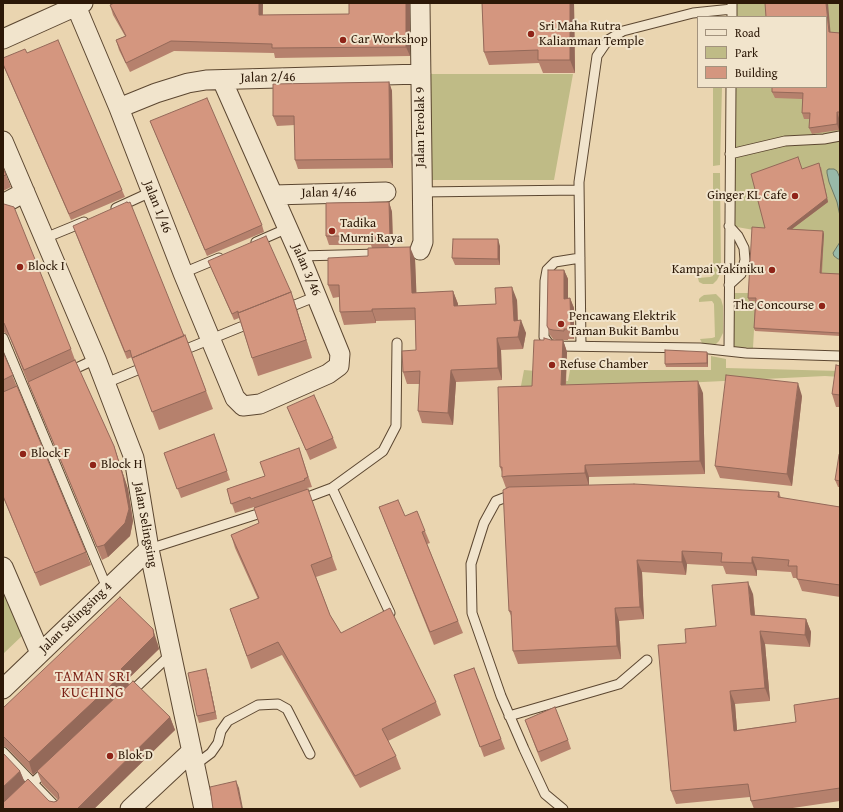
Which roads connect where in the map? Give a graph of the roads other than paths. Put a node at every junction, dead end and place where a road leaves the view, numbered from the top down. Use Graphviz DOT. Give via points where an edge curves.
graph roads {
  1 [pos="420,3"];
  2 [pos="80,5"];
  3 [pos="732,10"];
  4 [pos="3,39"];
  5 [pos="421,74"];
  6 [pos="222,80"];
  7 [pos="731,88"];
  8 [pos="119,108"];
  9 [pos="840,136"];
  10 [pos="3,141"];
  11 [pos="730,154"];
  12 [pos="579,190"];
  13 [pos="25,192"];
  14 [pos="151,192"];
  15 [pos="386,192"];
  16 [pos="421,192"];
  17 [pos="273,194"];
  18 [pos="3,204"];
  19 [pos="109,211"];
  20 [pos="94,217"];
  21 [pos="729,226"];
  22 [pos="288,228"];
  23 [pos="45,238"];
  24 [pos="246,246"];
  25 [pos="416,251"];
  26 [pos="390,253"];
  27 [pos="225,255"];
  28 [pos="300,256"];
  29 [pos="580,258"];
  30 [pos="183,272"];
  31 [pos="729,285"];
  32 [pos="318,296"];
  33 [pos="275,313"];
  34 [pos="260,319"];
  35 [pos="3,338"];
  36 [pos="210,338"];
  37 [pos="397,343"];
  38 [pos="581,346"];
  39 [pos="729,351"];
  40 [pos="169,356"];
  41 [pos="840,356"];
  42 [pos="96,359"];
  43 [pos="155,362"];
  44 [pos="61,375"];
  45 [pos="106,383"];
  46 [pos="243,406"];
  47 [pos="332,488"];
  48 [pos="520,494"];
  49 [pos="290,503"];
  50 [pos="276,508"];
  51 [pos="149,548"];
  52 [pos="3,567"];
  53 [pos="107,588"];
  54 [pos="390,613"];
  55 [pos="40,653"];
  56 [pos="171,654"];
  57 [pos="647,660"];
  58 [pos="3,689"];
  59 [pos="125,697"];
  60 [pos="509,716"];
  61 [pos="3,752"];
  62 [pos="310,754"];
  63 [pos="193,758"];
  64 [pos="57,761"];
  65 [pos="34,782"];
  66 [pos="17,798"];
  67 [pos="200,806"];
  68 [pos="58,809"];
  69 [pos="130,809"];
  70 [pos="563,809"];
  1 -- 5 [label="street, Jalan Terolak 9"];
  2 -- 4 [label="street"];
  2 -- 8 [label="street, Jalan 1/46"];
  3 -- 12 [label="lane" via="693,13 623,31 608,40 597,56"];
  5 -- 6 [label="street, Jalan 2/46"];
  5 -- 16 [label="street, Jalan Terolak 9"];
  6 -- 8 [label="street, Jalan 2/46" via="188,83"];
  6 -- 17 [label="street, Jalan 3/46"];
  7 -- 11 [label="lane"];
  8 -- 14 [label="street, Jalan 1/46"];
  9 -- 11 [label="lane" via="785,141"];
  10 -- 13 [label="street, Jalan Selingsing"];
  11 -- 21 [label="lane"];
  12 -- 16 [label="lane"];
  12 -- 29 [label="lane"];
  13 -- 18 [label="street"];
  13 -- 23 [label="street, Jalan Selingsing"];
  14 -- 19 [label="lane"];
  14 -- 30 [label="street, Jalan 1/46"];
  15 -- 17 [label="street, Jalan 4/46"];
  16 -- 25 [label="street, Jalan Terolak 9" via="423,242"];
  17 -- 22 [label="street, Jalan 3/46"];
  20 -- 23 [label="lane"];
  21 -- 31 [label="lane"];
  21 -- 31 [label="lane" via="744,248 745,260 741,274"];
  22 -- 24 [label="lane"];
  22 -- 28 [label="street, Jalan 3/46"];
  23 -- 42 [label="street, Jalan Selingsing"];
  26 -- 28 [label="lane"];
  27 -- 30 [label="lane"];
  28 -- 32 [label="street, Jalan 3/46"];
  29 -- 38 [label="lane"];
  29 -- 38 [label="lane" via="555,262 547,270 544,337 549,344 556,346"];
  30 -- 36 [label="street, Jalan 1/46"];
  31 -- 39 [label="lane"];
  32 -- 33 [label="lane"];
  32 -- 46 [label="street, Jalan 3/46" via="340,354 339,366 328,374 260,404"];
  34 -- 36 [label="lane"];
  35 -- 53 [label="lane"];
  36 -- 40 [label="lane"];
  36 -- 46 [label="street, Jalan 1/46" via="235,398"];
  37 -- 47 [label="lane" via="396,426 383,451"];
  38 -- 39 [label="lane" via="700,348"];
  39 -- 41 [label="lane"];
  42 -- 44 [label="lane"];
  42 -- 45 [label="street, Jalan Selingsing"];
  43 -- 45 [label="lane"];
  45 -- 51 [label="street, Jalan Selingsing" via="134,458"];
  47 -- 49 [label="lane"];
  47 -- 54 [label="lane"];
  48 -- 60 [label="lane" via="512,494 496,501 484,524 471,564 472,613"];
  50 -- 51 [label="lane"];
  51 -- 53 [label="street, Jalan Selingsing 4"];
  51 -- 56 [label="street, Jalan Selingsing"];
  52 -- 55 [label="street"];
  53 -- 55 [label="street, Jalan Selingsing 4"];
  55 -- 58 [label="street, Jalan Selingsing 4"];
  56 -- 59 [label="lane"];
  56 -- 63 [label="street, Jalan Selingsing"];
  57 -- 60 [label="lane" via="618,684"];
  60 -- 70 [label="lane" via="545,794"];
  61 -- 65 [label="lane"];
  62 -- 63 [label="lane" via="286,709 278,704 258,705 228,721 211,753"];
  63 -- 67 [label="street, Jalan Selingsing"];
  63 -- 69 [label="street"];
  64 -- 65 [label="lane"];
  65 -- 66 [label="lane"];
  65 -- 68 [label="lane"];
}
